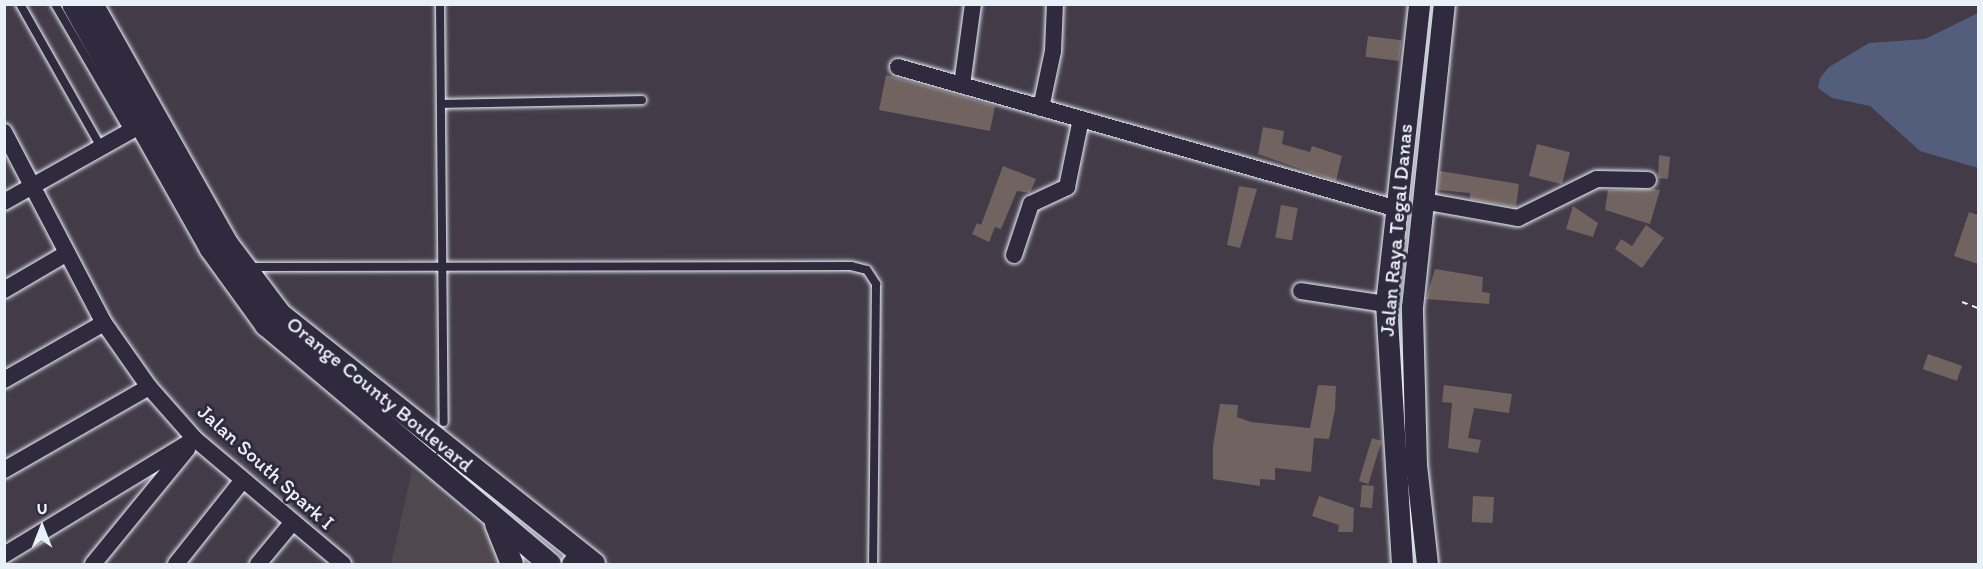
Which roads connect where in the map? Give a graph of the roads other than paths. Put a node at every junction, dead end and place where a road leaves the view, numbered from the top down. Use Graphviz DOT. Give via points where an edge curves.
graph roads {
  1 [pos="20,4"];
  2 [pos="55,4"];
  3 [pos="73,4"];
  4 [pos="92,4"];
  5 [pos="440,4"];
  6 [pos="973,4"];
  7 [pos="1055,4"];
  8 [pos="1419,4"];
  9 [pos="1444,4"];
  10 [pos="898,67"];
  11 [pos="962,85"];
  12 [pos="642,100"];
  13 [pos="441,104"];
  14 [pos="1041,108"];
  15 [pos="1081,119"];
  16 [pos="142,124"];
  17 [pos="4,132"];
  18 [pos="101,147"];
  19 [pos="1648,180"];
  20 [pos="32,186"];
  21 [pos="1423,201"];
  22 [pos="4,202"];
  23 [pos="1394,208"];
  24 [pos="67,253"];
  25 [pos="1014,255"];
  26 [pos="1389,261"];
  27 [pos="1415,264"];
  28 [pos="242,267"];
  29 [pos="442,267"];
  30 [pos="4,290"];
  31 [pos="1301,291"];
  32 [pos="1386,304"];
  33 [pos="104,322"];
  34 [pos="4,380"];
  35 [pos="149,387"];
  36 [pos="444,422"];
  37 [pos="195,439"];
  38 [pos="4,470"];
  39 [pos="242,481"];
  40 [pos="490,514"];
  41 [pos="292,523"];
  42 [pos="4,555"];
  43 [pos="577,555"];
  44 [pos="546,563"];
  45 [pos="93,564"];
  46 [pos="176,564"];
  47 [pos="258,564"];
  48 [pos="343,564"];
  49 [pos="512,564"];
  50 [pos="873,564"];
  51 [pos="1402,564"];
  52 [pos="1427,564"];
  1 -- 18 [label="lane"];
  2 -- 16 [label="lane"];
  3 -- 16 [label="main road, Orange County Boulevard"];
  4 -- 16 [label="main road, Orange County Boulevard"];
  5 -- 13 [label="lane"];
  6 -- 11 [label="street"];
  7 -- 14 [label="street" via="1053,51"];
  8 -- 23 [label="street, Jalan Raya Tegal Danas"];
  9 -- 21 [label="street, Jalan Raya Tegal Danas"];
  10 -- 11 [label="street"];
  11 -- 14 [label="street"];
  12 -- 13 [label="lane"];
  13 -- 29 [label="lane"];
  14 -- 15 [label="street"];
  15 -- 23 [label="street"];
  15 -- 25 [label="street" via="1067,187 1031,204"];
  16 -- 18 [label="street"];
  16 -- 28 [label="main road, Orange County Boulevard"];
  16 -- 40 [label="main road, Orange County Boulevard" via="222,267 266,325"];
  17 -- 20 [label="street, Jalan South Spark I"];
  18 -- 20 [label="street"];
  19 -- 21 [label="street" via="1597,179 1518,218"];
  20 -- 22 [label="street"];
  20 -- 24 [label="street, Jalan South Spark I"];
  21 -- 27 [label="street, Jalan Raya Tegal Danas"];
  23 -- 26 [label="street, Jalan Raya Tegal Danas"];
  24 -- 30 [label="street"];
  24 -- 33 [label="street, Jalan South Spark I"];
  26 -- 27 [label="street"];
  26 -- 32 [label="street, Jalan Raya Tegal Danas"];
  27 -- 52 [label="street, Jalan Raya Tegal Danas" via="1416,465"];
  28 -- 29 [label="lane"];
  28 -- 43 [label="main road, Orange County Boulevard" via="303,335"];
  29 -- 36 [label="lane"];
  29 -- 50 [label="lane" via="851,266 867,270 876,284"];
  31 -- 32 [label="street"];
  32 -- 51 [label="street, Jalan Raya Tegal Danas"];
  33 -- 34 [label="street"];
  33 -- 35 [label="street, Jalan South Spark I"];
  35 -- 37 [label="street, Jalan South Spark I"];
  35 -- 38 [label="street"];
  37 -- 39 [label="street, Jalan South Spark I"];
  37 -- 42 [label="street"];
  37 -- 45 [label="street"];
  39 -- 41 [label="street, Jalan South Spark I"];
  39 -- 46 [label="street"];
  40 -- 44 [label="main road, Orange County Boulevard"];
  40 -- 49 [label="main road" via="503,534"];
  41 -- 47 [label="street"];
  41 -- 48 [label="street, Jalan South Spark I"];
  43 -- 44 [label="street"];
}
